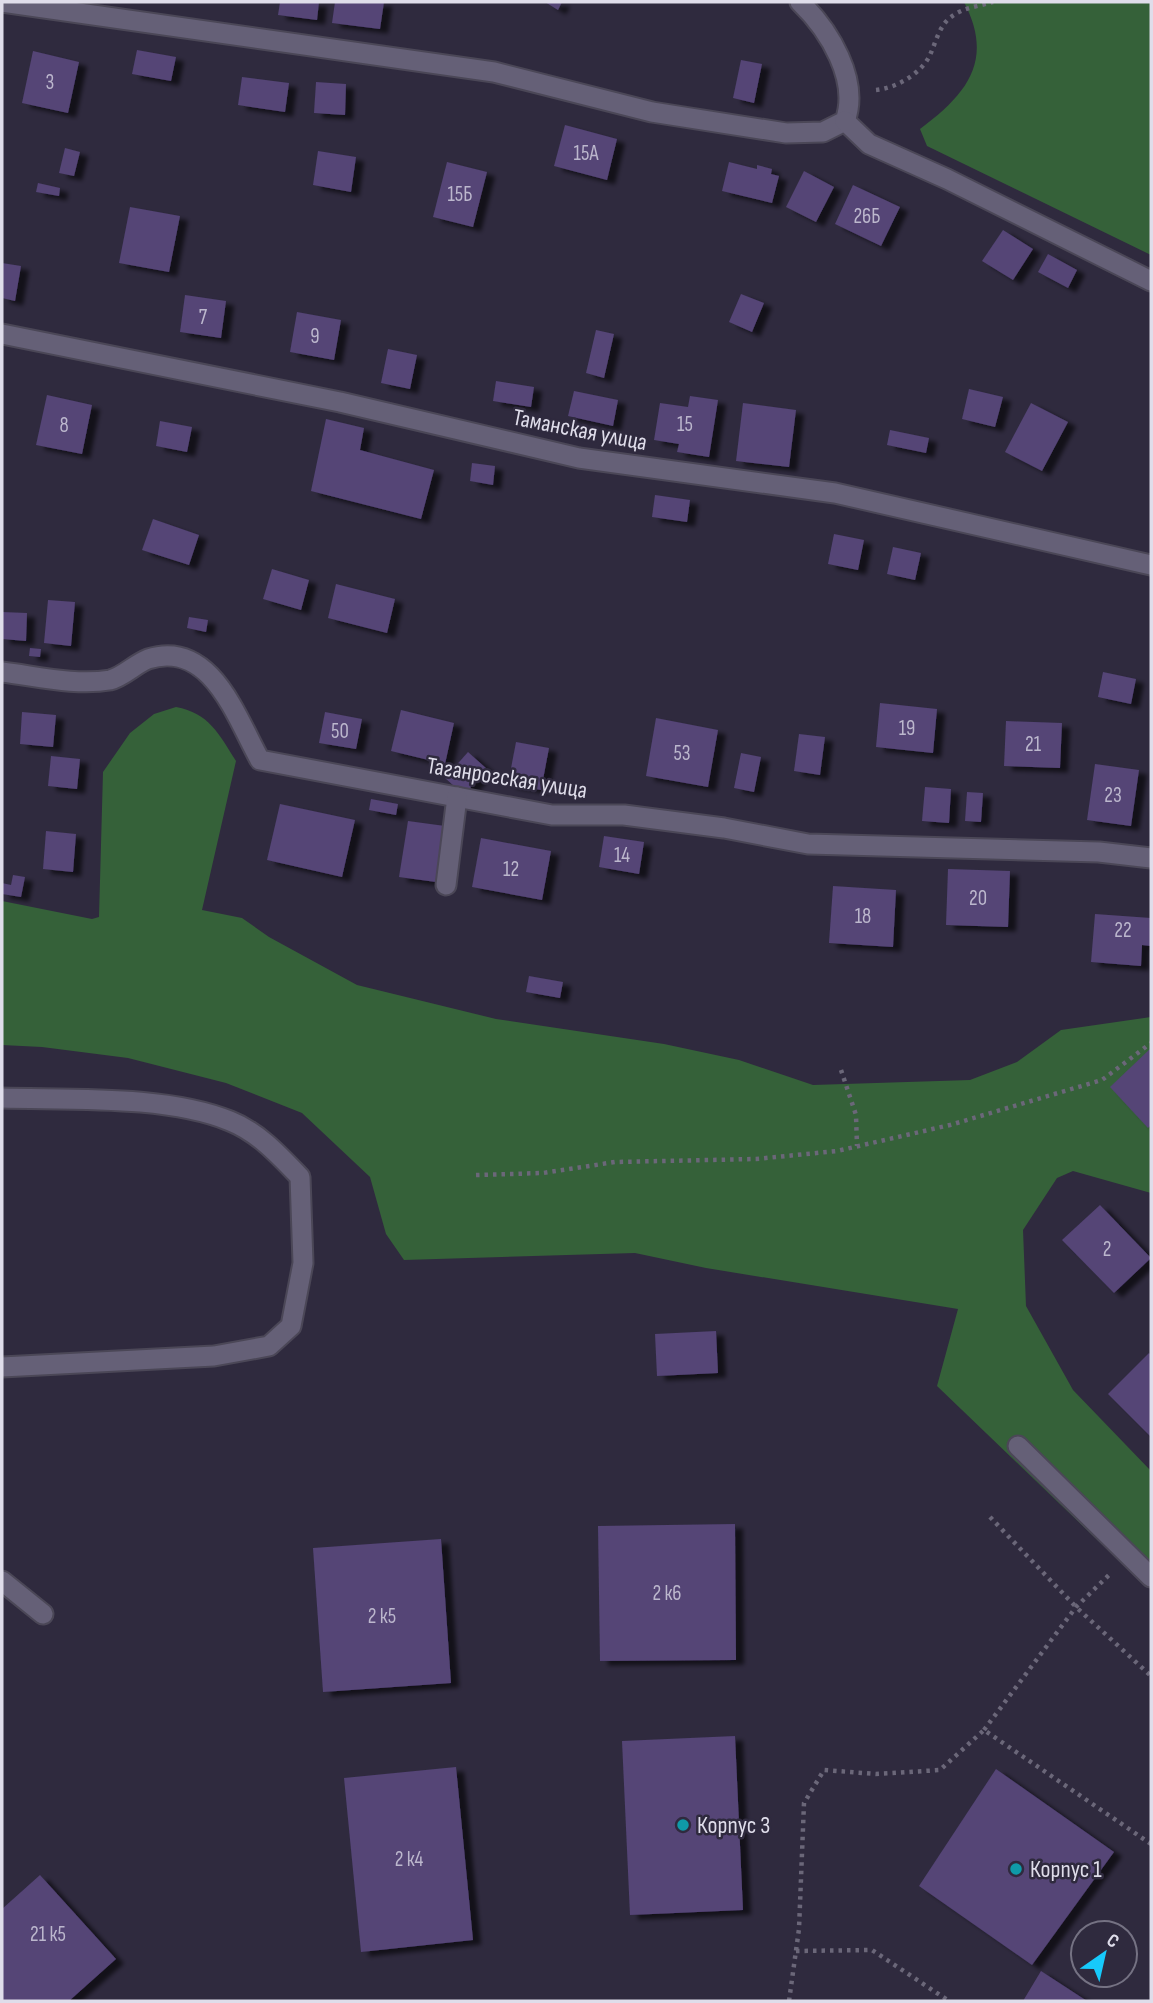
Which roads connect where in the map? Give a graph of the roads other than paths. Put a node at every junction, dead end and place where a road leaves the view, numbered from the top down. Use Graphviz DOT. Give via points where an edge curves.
graph roads {
  1 [pos="2,2"];
  2 [pos="800,2"];
  3 [pos="845,121"];
  4 [pos="1151,281"];
  5 [pos="2,334"];
  6 [pos="1151,565"];
  7 [pos="2,673"];
  8 [pos="457,797"];
  9 [pos="1151,858"];
  10 [pos="446,885"];
  11 [pos="2,1098"];
  12 [pos="2,1367"];
  13 [pos="1018,1446"];
  14 [pos="1151,1577"];
  15 [pos="2,1581"];
  16 [pos="43,1614"];
  1 -- 3 [label="lane" via="494,72 652,112 786,133 823,132"];
  2 -- 3 [label="lane" via="832,43 850,91"];
  3 -- 4 [label="lane" via="869,144 947,178"];
  5 -- 6 [label="lane, Таманская улица" via="340,402 579,458 835,493"];
  7 -- 8 [label="lane, Таганрогская улица" via="111,680 146,660 167,655 193,659 213,676 260,760"];
  8 -- 9 [label="lane, Таганрогская улица" via="552,815 624,815 808,844 1063,850"];
  8 -- 10 [label="lane"];
  11 -- 12 [label="lane" via="156,1103 229,1121 267,1142 300,1177 303,1263 292,1326 269,1346 214,1356"];
  13 -- 14 [label="lane"];
  15 -- 16 [label="lane"];
}
